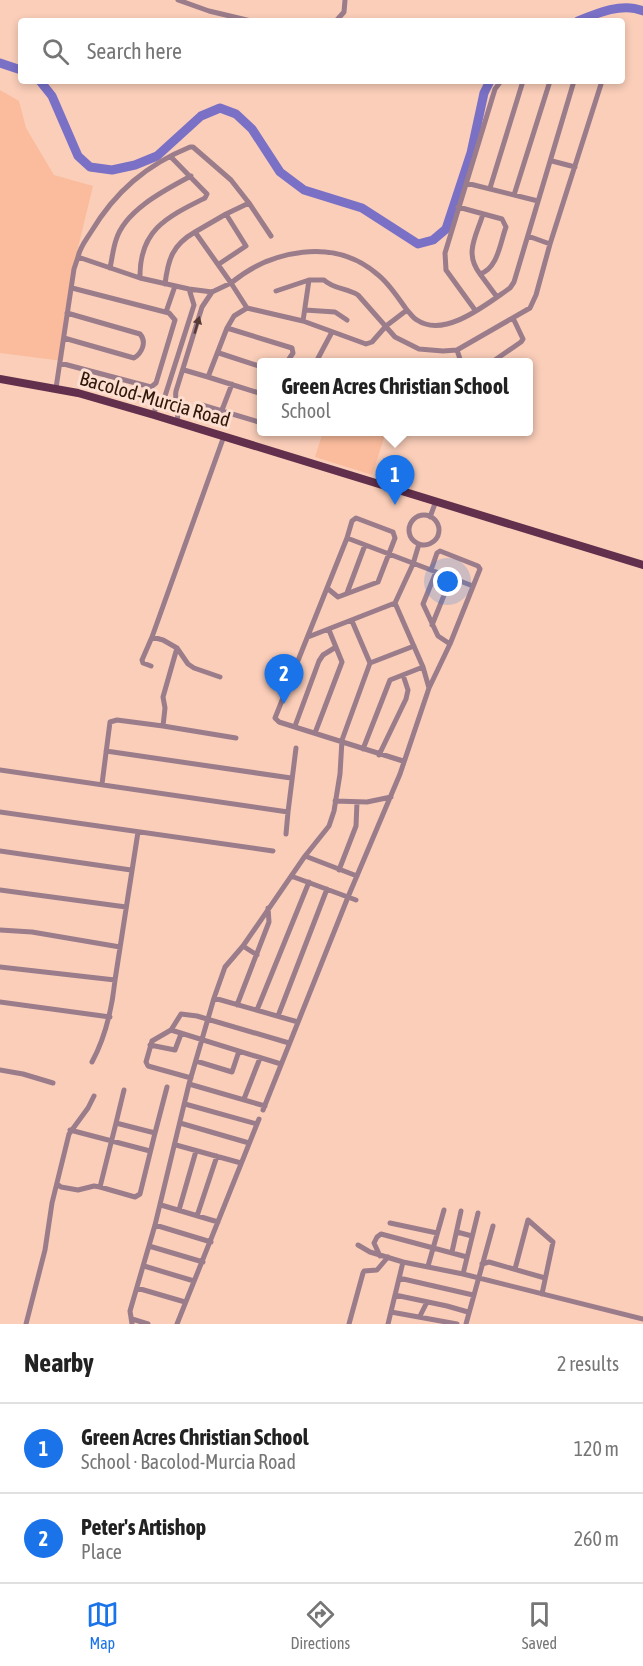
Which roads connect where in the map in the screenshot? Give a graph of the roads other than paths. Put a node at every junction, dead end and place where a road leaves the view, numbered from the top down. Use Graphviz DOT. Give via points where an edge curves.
graph roads {
  1 [pos="178,0"];
  2 [pos="345,0"];
  3 [pos="238,18"];
  4 [pos="339,18"];
  5 [pos="499,84"];
  6 [pos="522,84"];
  7 [pos="549,84"];
  8 [pos="573,84"];
  9 [pos="601,84"];
  10 [pos="171,157"];
  11 [pos="552,160"];
  12 [pos="575,167"];
  13 [pos="191,176"];
  14 [pos="466,183"];
  15 [pos="490,188"];
  16 [pos="514,195"];
  17 [pos="538,201"];
  18 [pos="249,203"];
  19 [pos="458,207"];
  20 [pos="226,214"];
  21 [pos="483,214"];
  22 [pos="195,232"];
  23 [pos="271,236"];
  24 [pos="528,236"];
  25 [pos="550,244"];
  26 [pos="78,257"];
  27 [pos="219,264"];
  28 [pos="110,268"];
  29 [pos="480,274"];
  30 [pos="140,278"];
  31 [pos="309,279"];
  32 [pos="231,283"];
  33 [pos="165,284"];
  34 [pos="175,286"];
  35 [pos="72,288"];
  36 [pos="189,290"];
  37 [pos="276,291"];
  38 [pos="212,292"];
  39 [pos="497,297"];
  40 [pos="194,305"];
  41 [pos="202,307"];
  42 [pos="247,308"];
  43 [pos="305,310"];
  44 [pos="407,310"];
  45 [pos="475,310"];
  46 [pos="166,312"];
  47 [pos="67,313"];
  48 [pos="513,318"];
  49 [pos="347,320"];
  50 [pos="303,321"];
  51 [pos="386,326"];
  52 [pos="227,328"];
  53 [pos="332,332"];
  54 [pos="64,338"];
  55 [pos="183,340"];
  56 [pos="192,342"];
  57 [pos="457,350"];
  58 [pos="219,353"];
  59 [pos="290,358"];
  60 [pos="319,358"];
  61 [pos="459,358"];
  62 [pos="499,358"];
  63 [pos="60,363"];
  64 [pos="257,366"];
  65 [pos="184,370"];
  66 [pos="208,377"];
  67 [pos="171,378"];
  68 [pos="0,379"];
  69 [pos="180,380"];
  70 [pos="232,384"];
  71 [pos="56,388"];
  72 [pos="257,393"];
  73 [pos="202,405"];
  74 [pos="222,410"];
  75 [pos="154,415"];
  76 [pos="177,422"];
  77 [pos="257,422"];
  78 [pos="224,436"];
  79 [pos="436,501"];
  80 [pos="430,516"];
  81 [pos="347,538"];
  82 [pos="419,544"];
  83 [pos="365,545"];
  84 [pos="388,554"];
  85 [pos="413,564"];
  86 [pos="643,565"];
  87 [pos="433,571"];
  88 [pos="451,578"];
  89 [pos="473,586"];
  90 [pos="327,588"];
  91 [pos="347,594"];
  92 [pos="395,603"];
  93 [pos="352,621"];
  94 [pos="432,625"];
  95 [pos="329,630"];
  96 [pos="152,636"];
  97 [pos="308,637"];
  98 [pos="450,645"];
  99 [pos="414,646"];
  100 [pos="336,647"];
  101 [pos="177,648"];
  102 [pos="370,663"];
  103 [pos="151,666"];
  104 [pos="423,667"];
  105 [pos="403,675"];
  106 [pos="220,677"];
  107 [pos="429,688"];
  108 [pos="163,726"];
  109 [pos="295,726"];
  110 [pos="315,733"];
  111 [pos="236,738"];
  112 [pos="342,740"];
  113 [pos="296,748"];
  114 [pos="363,749"];
  115 [pos="106,751"];
  116 [pos="379,755"];
  117 [pos="403,760"];
  118 [pos="0,770"];
  119 [pos="291,778"];
  120 [pos="102,784"];
  121 [pos="391,797"];
  122 [pos="335,801"];
  123 [pos="357,802"];
  124 [pos="0,812"];
  125 [pos="288,812"];
  126 [pos="138,832"];
  127 [pos="286,834"];
  128 [pos="0,851"];
  129 [pos="273,851"];
  130 [pos="305,856"];
  131 [pos="131,870"];
  132 [pos="339,870"];
  133 [pos="291,876"];
  134 [pos="357,876"];
  135 [pos="309,882"];
  136 [pos="327,889"];
  137 [pos="0,890"];
  138 [pos="348,897"];
  139 [pos="356,900"];
  140 [pos="126,907"];
  141 [pos="268,908"];
  142 [pos="0,930"];
  143 [pos="243,946"];
  144 [pos="120,947"];
  145 [pos="257,955"];
  146 [pos="0,967"];
  147 [pos="115,980"];
  148 [pos="214,998"];
  149 [pos="0,1002"];
  150 [pos="237,1005"];
  151 [pos="257,1010"];
  152 [pos="278,1016"];
  153 [pos="110,1017"];
  154 [pos="208,1020"];
  155 [pos="298,1022"];
  156 [pos="171,1030"];
  157 [pos="181,1034"];
  158 [pos="202,1041"];
  159 [pos="289,1043"];
  160 [pos="150,1045"];
  161 [pos="239,1051"];
  162 [pos="260,1058"];
  163 [pos="196,1061"];
  164 [pos="92,1062"];
  165 [pos="281,1064"];
  166 [pos="0,1070"];
  167 [pos="190,1081"];
  168 [pos="53,1083"];
  169 [pos="167,1087"];
  170 [pos="124,1090"];
  171 [pos="94,1095"];
  172 [pos="244,1099"];
  173 [pos="184,1104"];
  174 [pos="116,1123"];
  175 [pos="180,1123"];
  176 [pos="70,1130"];
  177 [pos="155,1133"];
  178 [pos="112,1141"];
  179 [pos="249,1143"];
  180 [pos="176,1145"];
  181 [pos="150,1151"];
  182 [pos="196,1151"];
  183 [pos="217,1156"];
  184 [pos="241,1163"];
  185 [pos="57,1184"];
  186 [pos="100,1187"];
  187 [pos="160,1206"];
  188 [pos="179,1210"];
  189 [pos="444,1210"];
  190 [pos="461,1211"];
  191 [pos="478,1213"];
  192 [pos="197,1216"];
  193 [pos="218,1222"];
  194 [pos="390,1223"];
  195 [pos="155,1225"];
  196 [pos="494,1226"];
  197 [pos="457,1232"];
  198 [pos="437,1233"];
  199 [pos="472,1236"];
  200 [pos="211,1242"];
  201 [pos="358,1245"];
  202 [pos="149,1246"];
  203 [pos="433,1249"];
  204 [pos="452,1252"];
  205 [pos="380,1256"];
  206 [pos="388,1257"];
  207 [pos="467,1257"];
  208 [pos="202,1262"];
  209 [pos="403,1262"];
  210 [pos="482,1264"];
  211 [pos="144,1266"];
  212 [pos="428,1266"];
  213 [pos="515,1269"];
  214 [pos="463,1274"];
  215 [pos="399,1278"];
  216 [pos="545,1278"];
  217 [pos="478,1279"];
  218 [pos="194,1281"];
  219 [pos="137,1288"];
  220 [pos="542,1294"];
  221 [pos="395,1295"];
  222 [pos="473,1295"];
  223 [pos="185,1302"];
  224 [pos="427,1302"];
  225 [pos="391,1312"];
  226 [pos="468,1312"];
  227 [pos="420,1316"];
  228 [pos="643,1319"];
  229 [pos="132,1322"];
  230 [pos="449,1323"];
  231 [pos="26,1324"];
  232 [pos="148,1324"];
  233 [pos="177,1324"];
  234 [pos="348,1324"];
  235 [pos="388,1324"];
  236 [pos="457,1324"];
  237 [pos="466,1324"];
  1 -- 3 [label="street"];
  2 -- 4 [label="street" via="344,12"];
  5 -- 14 [label="street"];
  6 -- 15 [label="street"];
  7 -- 16 [label="street"];
  8 -- 11 [label="street"];
  9 -- 12 [label="street"];
  10 -- 13 [label="street"];
  10 -- 18 [label="street" via="193,147 231,180"];
  10 -- 26 [label="street" via="118,193"];
  11 -- 12 [label="street"];
  11 -- 17 [label="street"];
  12 -- 25 [label="street"];
  13 -- 28 [label="street" via="136,211 116,239"];
  13 -- 30 [label="street" via="205,191 205,198 155,229 146,244"];
  14 -- 15 [label="street"];
  14 -- 19 [label="street"];
  15 -- 16 [label="street"];
  16 -- 17 [label="street"];
  17 -- 24 [label="street"];
  18 -- 20 [label="street"];
  18 -- 23 [label="street"];
  19 -- 21 [label="street"];
  19 -- 45 [label="street" via="444,263"];
  20 -- 22 [label="street"];
  20 -- 27 [label="street" via="246,246"];
  21 -- 29 [label="street" via="471,254"];
  21 -- 29 [label="street" via="502,219 506,227 494,264"];
  22 -- 27 [label="street"];
  22 -- 33 [label="street" via="171,254"];
  24 -- 25 [label="street"];
  24 -- 39 [label="street" via="514,282"];
  25 -- 48 [label="street" via="532,305"];
  26 -- 28 [label="street"];
  26 -- 35 [label="street"];
  27 -- 32 [label="street"];
  28 -- 30 [label="street"];
  29 -- 39 [label="street"];
  30 -- 33 [label="street"];
  31 -- 37 [label="street"];
  31 -- 43 [label="street"];
  31 -- 51 [label="street" via="324,280 358,295"];
  32 -- 38 [label="street"];
  32 -- 42 [label="street"];
  32 -- 44 [label="street" via="244,272 281,255 323,252 344,256 378,274"];
  33 -- 34 [label="street"];
  34 -- 36 [label="street"];
  34 -- 46 [label="street"];
  35 -- 46 [label="street"];
  35 -- 47 [label="street"];
  36 -- 38 [label="street"];
  36 -- 40 [label="street"];
  38 -- 41 [label="street"];
  39 -- 45 [label="street"];
  40 -- 41 [label="street"];
  40 -- 55 [label="street"];
  56 -- 41 [label="street, one-way"];
  42 -- 50 [label="street"];
  42 -- 52 [label="street" via="234,316"];
  43 -- 49 [label="street" via="335,312"];
  43 -- 50 [label="street"];
  44 -- 45 [label="street" via="416,320 438,326 454,323"];
  44 -- 51 [label="street"];
  46 -- 63 [label="street" via="175,320 156,383 151,387"];
  47 -- 54 [label="street"];
  47 -- 54 [label="street" via="140,334 143,341 134,358"];
  48 -- 57 [label="street"];
  48 -- 62 [label="street" via="523,339"];
  50 -- 53 [label="street"];
  51 -- 53 [label="street" via="369,344"];
  51 -- 57 [label="street" via="395,338 419,349"];
  52 -- 58 [label="street"];
  52 -- 59 [label="street" via="292,348"];
  53 -- 60 [label="street"];
  54 -- 63 [label="street"];
  55 -- 56 [label="street"];
  55 -- 67 [label="street"];
  56 -- 65 [label="street"];
  57 -- 61 [label="street"];
  58 -- 64 [label="street"];
  58 -- 66 [label="street"];
  63 -- 71 [label="street"];
  65 -- 66 [label="street"];
  65 -- 69 [label="street"];
  66 -- 70 [label="street"];
  67 -- 69 [label="street"];
  67 -- 75 [label="street"];
  68 -- 71 [label="main road, Bacolod-Murcia Road"];
  69 -- 76 [label="street"];
  70 -- 72 [label="street"];
  70 -- 74 [label="street"];
  71 -- 75 [label="main road, Bacolod-Murcia Road"];
  73 -- 74 [label="street"];
  74 -- 77 [label="street"];
  75 -- 76 [label="main road, Bacolod-Murcia Road"];
  76 -- 78 [label="main road, Bacolod-Murcia Road"];
  78 -- 79 [label="main road, Bacolod-Murcia Road"];
  78 -- 96 [label="street"];
  79 -- 80 [label="street"];
  79 -- 86 [label="main road, Bacolod-Murcia Road"];
  80 -- 82 [label="street" via="438,525 437,537 429,544"];
  80 -- 82 [label="street" via="416,517 411,522 410,535"];
  81 -- 83 [label="street"];
  81 -- 84 [label="street" via="354,518 361,519 395,534"];
  81 -- 90 [label="street"];
  82 -- 85 [label="street"];
  83 -- 84 [label="street"];
  83 -- 91 [label="street"];
  84 -- 85 [label="street"];
  84 -- 91 [label="street" via="378,582"];
  85 -- 87 [label="street"];
  85 -- 92 [label="street"];
  87 -- 88 [label="street"];
  87 -- 89 [label="street" via="437,554 448,552 480,567"];
  87 -- 94 [label="street" via="423,600"];
  88 -- 89 [label="street"];
  88 -- 94 [label="street"];
  89 -- 98 [label="street"];
  90 -- 91 [label="street" via="338,597"];
  90 -- 97 [label="street"];
  92 -- 93 [label="street"];
  92 -- 99 [label="street"];
  93 -- 95 [label="street"];
  93 -- 102 [label="street"];
  94 -- 98 [label="street"];
  95 -- 97 [label="street"];
  95 -- 100 [label="street"];
  96 -- 101 [label="street"];
  96 -- 103 [label="street" via="142,660"];
  97 -- 109 [label="street" via="275,715 277,721"];
  98 -- 107 [label="street"];
  99 -- 102 [label="street"];
  99 -- 104 [label="street"];
  100 -- 109 [label="street" via="319,661"];
  100 -- 110 [label="street" via="342,663"];
  101 -- 106 [label="street" via="188,664"];
  101 -- 108 [label="street" via="163,697"];
  102 -- 112 [label="street"];
  104 -- 105 [label="street"];
  104 -- 107 [label="street"];
  105 -- 114 [label="street" via="390,681"];
  105 -- 116 [label="street" via="408,690 406,699"];
  107 -- 117 [label="street"];
  108 -- 111 [label="street"];
  108 -- 115 [label="street" via="113,721"];
  109 -- 110 [label="street"];
  110 -- 112 [label="street"];
  112 -- 114 [label="street"];
  112 -- 122 [label="street"];
  113 -- 119 [label="street"];
  114 -- 116 [label="street"];
  115 -- 119 [label="street"];
  115 -- 120 [label="street"];
  116 -- 117 [label="street"];
  117 -- 121 [label="street"];
  118 -- 120 [label="street"];
  119 -- 125 [label="street"];
  120 -- 125 [label="street"];
  121 -- 123 [label="street"];
  121 -- 134 [label="street"];
  122 -- 123 [label="street"];
  122 -- 130 [label="street" via="329,826"];
  123 -- 132 [label="street" via="356,826"];
  124 -- 126 [label="street"];
  125 -- 127 [label="street"];
  126 -- 129 [label="street"];
  126 -- 131 [label="street"];
  128 -- 131 [label="street"];
  130 -- 132 [label="street"];
  130 -- 133 [label="street"];
  131 -- 140 [label="street"];
  132 -- 134 [label="street"];
  133 -- 135 [label="street"];
  133 -- 141 [label="street"];
  134 -- 138 [label="street"];
  135 -- 136 [label="street"];
  135 -- 151 [label="street"];
  136 -- 138 [label="street"];
  136 -- 152 [label="street"];
  137 -- 140 [label="street"];
  138 -- 139 [label="street"];
  138 -- 155 [label="street"];
  140 -- 144 [label="street"];
  141 -- 143 [label="street"];
  141 -- 145 [label="street" via="269,922"];
  142 -- 144 [label="street"];
  143 -- 145 [label="street"];
  143 -- 148 [label="street" via="225,967"];
  144 -- 147 [label="street"];
  145 -- 150 [label="street"];
  146 -- 147 [label="street"];
  147 -- 153 [label="street"];
  148 -- 150 [label="street"];
  148 -- 154 [label="street"];
  149 -- 153 [label="street"];
  150 -- 151 [label="street"];
  151 -- 152 [label="street"];
  152 -- 155 [label="street"];
  153 -- 164 [label="street"];
  154 -- 156 [label="street" via="183,1014"];
  154 -- 158 [label="street"];
  154 -- 159 [label="street"];
  155 -- 159 [label="street"];
  156 -- 157 [label="street"];
  156 -- 160 [label="street" via="153,1039"];
  157 -- 158 [label="street"];
  157 -- 160 [label="street" via="175,1050"];
  158 -- 161 [label="street"];
  158 -- 163 [label="street"];
  159 -- 165 [label="street"];
  160 -- 167 [label="street" via="148,1066"];
  161 -- 162 [label="street"];
  161 -- 163 [label="street" via="231,1072"];
  162 -- 165 [label="street"];
  162 -- 172 [label="street"];
  163 -- 167 [label="street"];
  165 -- 172 [label="street" via="264,1108"];
  166 -- 168 [label="street"];
  167 -- 172 [label="street"];
  167 -- 173 [label="street"];
  169 -- 177 [label="street"];
  170 -- 174 [label="street"];
  171 -- 176 [label="street"];
  173 -- 175 [label="street"];
  173 -- 179 [label="street" via="258,1121"];
  174 -- 177 [label="street"];
  174 -- 178 [label="street"];
  175 -- 179 [label="street"];
  175 -- 180 [label="street"];
  176 -- 178 [label="street"];
  176 -- 185 [label="street"];
  177 -- 181 [label="street"];
  178 -- 181 [label="street"];
  178 -- 186 [label="street"];
  179 -- 184 [label="street"];
  180 -- 182 [label="street"];
  180 -- 187 [label="street"];
  181 -- 186 [label="street" via="138,1196"];
  182 -- 183 [label="street"];
  182 -- 188 [label="street"];
  183 -- 184 [label="street"];
  183 -- 192 [label="street"];
  184 -- 193 [label="street"];
  185 -- 186 [label="street" via="78,1190"];
  185 -- 231 [label="street"];
  187 -- 188 [label="street"];
  187 -- 195 [label="street"];
  188 -- 192 [label="street"];
  189 -- 198 [label="street"];
  190 -- 197 [label="street"];
  191 -- 199 [label="street"];
  192 -- 193 [label="street"];
  193 -- 200 [label="street"];
  194 -- 198 [label="street"];
  195 -- 200 [label="street"];
  195 -- 202 [label="street"];
  196 -- 210 [label="street"];
  197 -- 199 [label="street"];
  197 -- 204 [label="street"];
  198 -- 203 [label="street"];
  199 -- 207 [label="street"];
  200 -- 208 [label="street"];
  201 -- 205 [label="street"];
  202 -- 208 [label="street"];
  202 -- 211 [label="street"];
  203 -- 204 [label="street"];
  203 -- 205 [label="street" via="379,1234 374,1243"];
  203 -- 212 [label="street"];
  204 -- 207 [label="street"];
  205 -- 206 [label="street"];
  206 -- 209 [label="street"];
  206 -- 234 [label="street" via="377,1270 364,1271"];
  207 -- 214 [label="street"];
  208 -- 218 [label="street"];
  209 -- 212 [label="street"];
  209 -- 215 [label="street"];
  210 -- 213 [label="street" via="489,1262"];
  210 -- 217 [label="street"];
  211 -- 218 [label="street"];
  211 -- 219 [label="street"];
  212 -- 214 [label="street"];
  213 -- 216 [label="street"];
  213 -- 216 [label="street" via="528,1220 553,1242"];
  214 -- 217 [label="street"];
  215 -- 221 [label="street"];
  215 -- 222 [label="street"];
  216 -- 220 [label="street"];
  217 -- 220 [label="street"];
  217 -- 222 [label="street"];
  218 -- 223 [label="street"];
  219 -- 223 [label="street"];
  219 -- 229 [label="street" via="130,1311"];
  220 -- 228 [label="street"];
  221 -- 224 [label="street"];
  221 -- 225 [label="street"];
  222 -- 226 [label="street"];
  223 -- 233 [label="street"];
  224 -- 226 [label="street"];
  224 -- 227 [label="street"];
  225 -- 227 [label="street"];
  225 -- 235 [label="street"];
  226 -- 237 [label="street"];
  227 -- 230 [label="street"];
  229 -- 232 [label="street"];
  230 -- 236 [label="street"];
}
